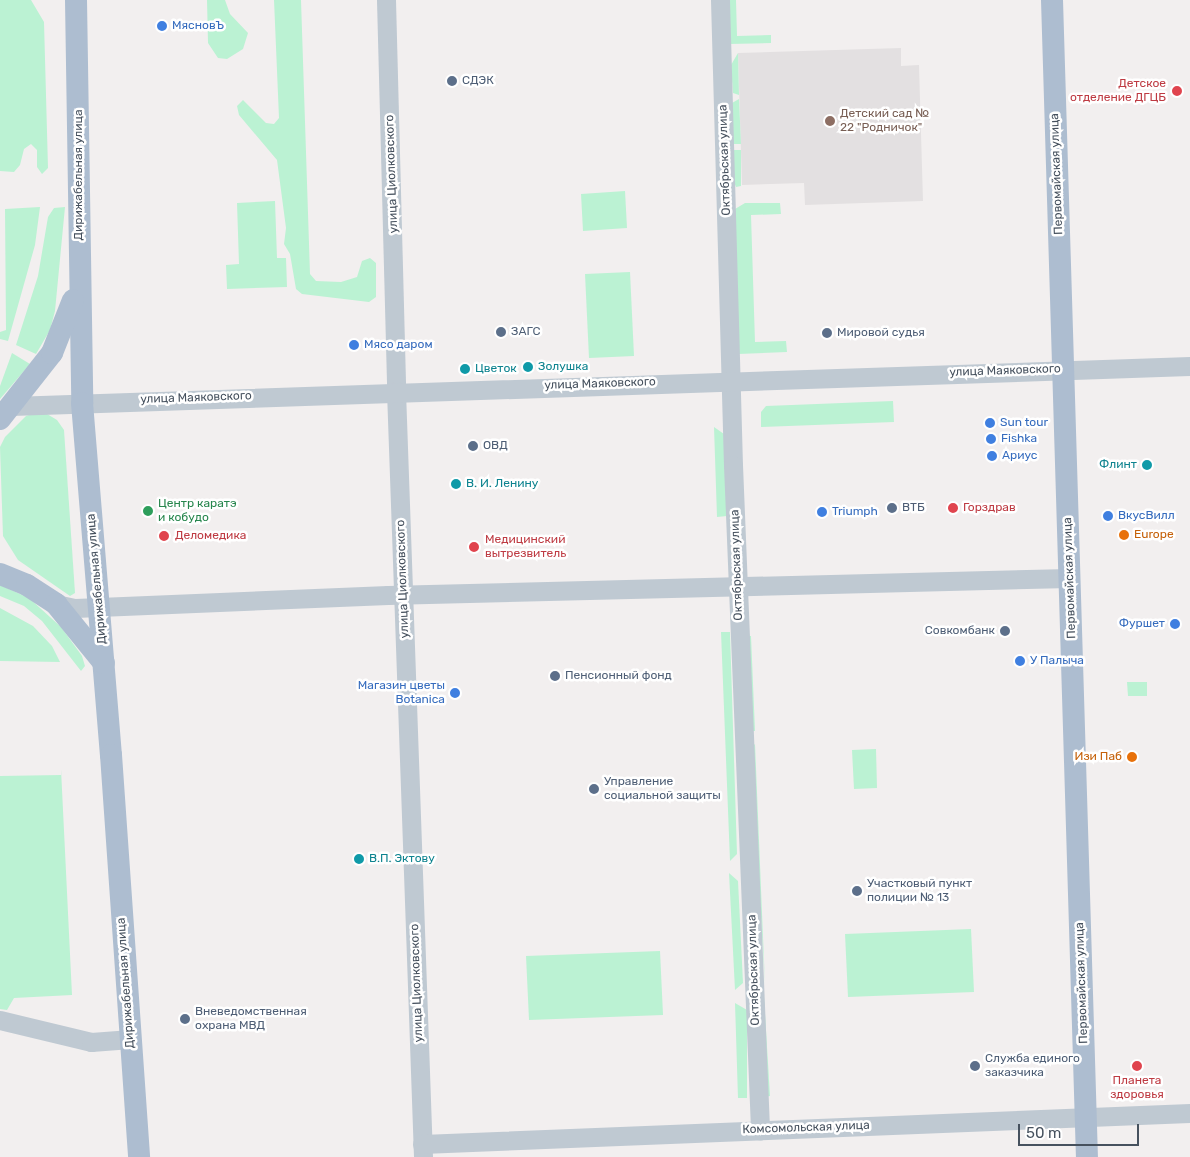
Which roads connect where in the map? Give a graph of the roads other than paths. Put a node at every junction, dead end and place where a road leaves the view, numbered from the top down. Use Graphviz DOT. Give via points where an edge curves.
graph roads {
  1 [pos="76,0"];
  2 [pos="386,0"];
  3 [pos="720,0"];
  4 [pos="1052,0"];
  5 [pos="78,262"];
  6 [pos="1190,366"];
  7 [pos="1064,369"];
  8 [pos="731,380"];
  9 [pos="396,391"];
  10 [pos="82,404"];
  11 [pos="6,412"];
  12 [pos="0,558"];
  13 [pos="8,577"];
  14 [pos="1070,578"];
  15 [pos="738,586"];
  16 [pos="404,595"];
  17 [pos="56,604"];
  18 [pos="100,606"];
  19 [pos="104,663"];
  20 [pos="0,1020"];
  21 [pos="131,1039"];
  22 [pos="1190,1113"];
  23 [pos="1086,1117"];
  24 [pos="760,1130"];
  25 [pos="422,1150"];
  26 [pos="139,1157"];
  27 [pos="1088,1157"];
  1 -- 5 [label="main road, Дирижабельная улица"];
  2 -- 9 [label="street, улица Циолковского"];
  3 -- 8 [label="street, Октябрьская улица"];
  4 -- 7 [label="main road, Первомайская улица"];
  5 -- 10 [label="main road, Дирижабельная улица"];
  5 -- 11 [label="main road" via="72,305 62,333 43,367"];
  6 -- 7 [label="street, улица Маяковского"];
  7 -- 8 [label="street, улица Маяковского"];
  7 -- 14 [label="main road, Первомайская улица"];
  8 -- 9 [label="street, улица Маяковского"];
  8 -- 15 [label="street, Октябрьская улица"];
  9 -- 10 [label="street, улица Маяковского"];
  9 -- 16 [label="street, улица Циолковского"];
  10 -- 11 [label="street, улица Маяковского"];
  10 -- 18 [label="main road, Дирижабельная улица"];
  12 -- 13 [label="main road"];
  13 -- 17 [label="main road"];
  14 -- 15 [label="street"];
  14 -- 23 [label="main road, Первомайская улица"];
  15 -- 16 [label="street"];
  15 -- 24 [label="street, Октябрьская улица"];
  16 -- 18 [label="street"];
  16 -- 25 [label="street, улица Циолковского"];
  17 -- 18 [label="street" via="75,608"];
  17 -- 19 [label="main road"];
  18 -- 19 [label="main road, Дирижабельная улица"];
  19 -- 21 [label="main road, Дирижабельная улица"];
  20 -- 21 [label="street" via="91,1042"];
  21 -- 26 [label="main road, Дирижабельная улица"];
  22 -- 23 [label="street, Комсомольская улица"];
  23 -- 24 [label="street, Комсомольская улица"];
  23 -- 27 [label="main road, Первомайская улица"];
  24 -- 25 [label="street, Комсомольская улица"];
}
